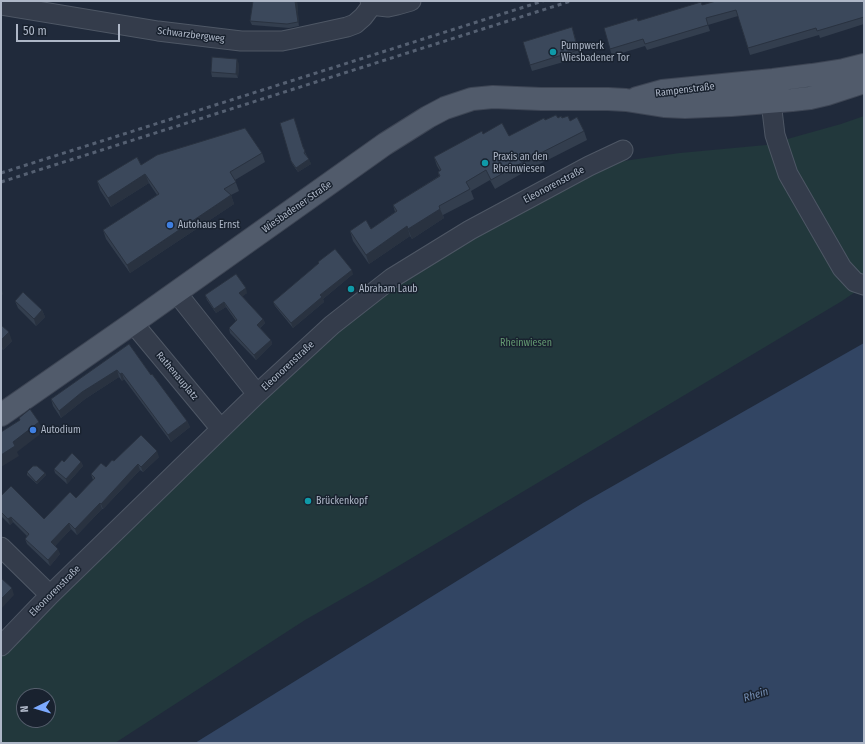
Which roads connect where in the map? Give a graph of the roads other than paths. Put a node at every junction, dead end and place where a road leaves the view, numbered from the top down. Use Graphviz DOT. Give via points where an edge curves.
graph roads {
  1 [pos="410,1"];
  2 [pos="372,3"];
  3 [pos="1,5"];
  4 [pos="864,65"];
  5 [pos="812,75"];
  6 [pos="864,82"];
  7 [pos="742,83"];
  8 [pos="626,100"];
  9 [pos="771,102"];
  10 [pos="623,150"];
  11 [pos="864,285"];
  12 [pos="176,292"];
  13 [pos="133,323"];
  14 [pos="257,394"];
  15 [pos="1,415"];
  16 [pos="221,429"];
  17 [pos="1,547"];
  18 [pos="50,595"];
  19 [pos="1,646"];
  1 -- 2 [label="street" via="388,7"];
  2 -- 3 [label="street, Schwarzbergweg" via="355,24 282,41 240,41 158,31"];
  4 -- 5 [label="main road, Rampenstraße"];
  5 -- 7 [label="main road, Rampenstraße"];
  5 -- 9 [label="street"];
  6 -- 9 [label="main road, Rampenstraße" via="821,95"];
  7 -- 8 [label="main road, Rampenstraße" via="662,91"];
  7 -- 9 [label="street"];
  8 -- 9 [label="main road, Rampenstraße" via="685,107"];
  8 -- 12 [label="main road, Wiesbadener Straße" via="493,97 472,99 445,108 385,144"];
  9 -- 11 [label="street" via="774,135 788,174 842,268 855,282"];
  10 -- 14 [label="street, Eleonorenstraße" via="470,230 392,278 332,325"];
  12 -- 13 [label="main road, Wiesbadener Straße"];
  12 -- 14 [label="street"];
  13 -- 15 [label="main road, Wiesbadener Straße"];
  13 -- 16 [label="street, Rathenauplatz"];
  14 -- 16 [label="street, Eleonorenstraße"];
  16 -- 18 [label="street, Eleonorenstraße"];
  17 -- 18 [label="street"];
  18 -- 19 [label="street, Eleonorenstraße"];
}
